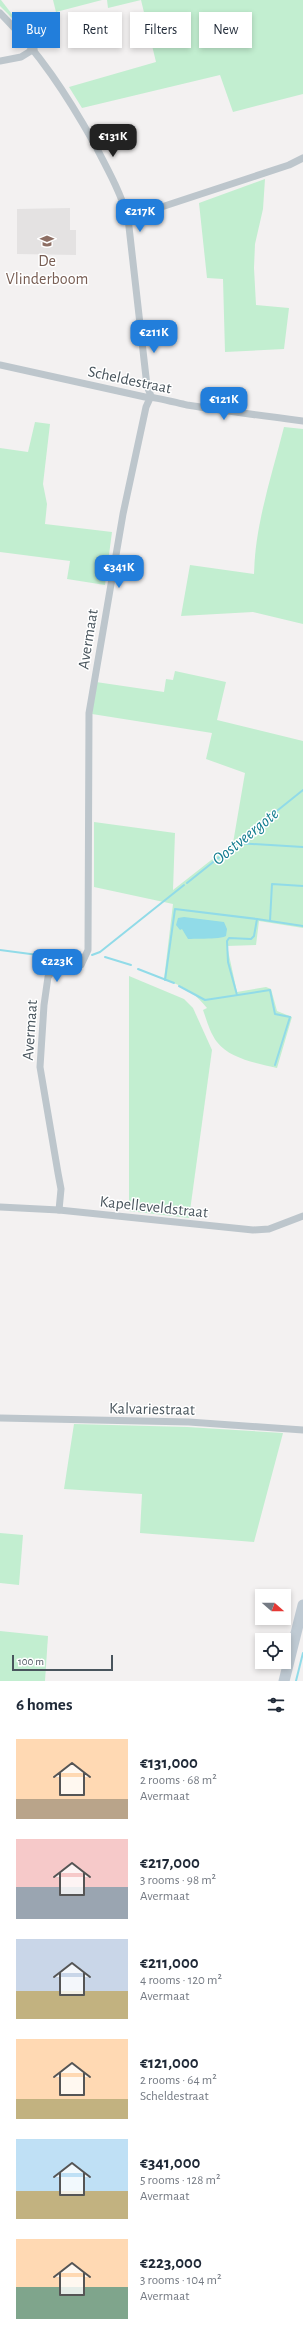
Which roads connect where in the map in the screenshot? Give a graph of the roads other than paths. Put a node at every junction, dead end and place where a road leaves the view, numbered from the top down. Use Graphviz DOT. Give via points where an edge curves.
graph roads {
  1 [pos="0,12"];
  2 [pos="34,49"];
  3 [pos="0,61"];
  4 [pos="303,158"];
  5 [pos="128,218"];
  6 [pos="0,365"];
  7 [pos="151,396"];
  8 [pos="303,420"];
  9 [pos="0,1207"];
  10 [pos="59,1210"];
  11 [pos="303,1216"];
  12 [pos="0,1418"];
  13 [pos="303,1430"];
  14 [pos="303,1605"];
  15 [pos="284,1681"];
  1 -- 2 [label="street"];
  2 -- 3 [label="street" via="21,57"];
  2 -- 5 [label="street" via="80,118 122,196"];
  4 -- 5 [label="street" via="289,165"];
  5 -- 7 [label="street" via="147,386"];
  6 -- 7 [label="street, Scheldestraat" via="145,397"];
  7 -- 8 [label="street, Scheldestraat" via="162,401 227,412"];
  7 -- 10 [label="street, Avermaat" via="146,407 122,514 89,713 88,950 81,966 56,967 52,971 48,977 44,1006 40,1067 61,1190"];
  9 -- 10 [label="street, Kapelleveldstraat"];
  10 -- 11 [label="street, Kapelleveldstraat" via="253,1230 269,1228"];
  12 -- 13 [label="street, Kalvariestraat" via="188,1422"];
  14 -- 15 [label="main road"];
}
